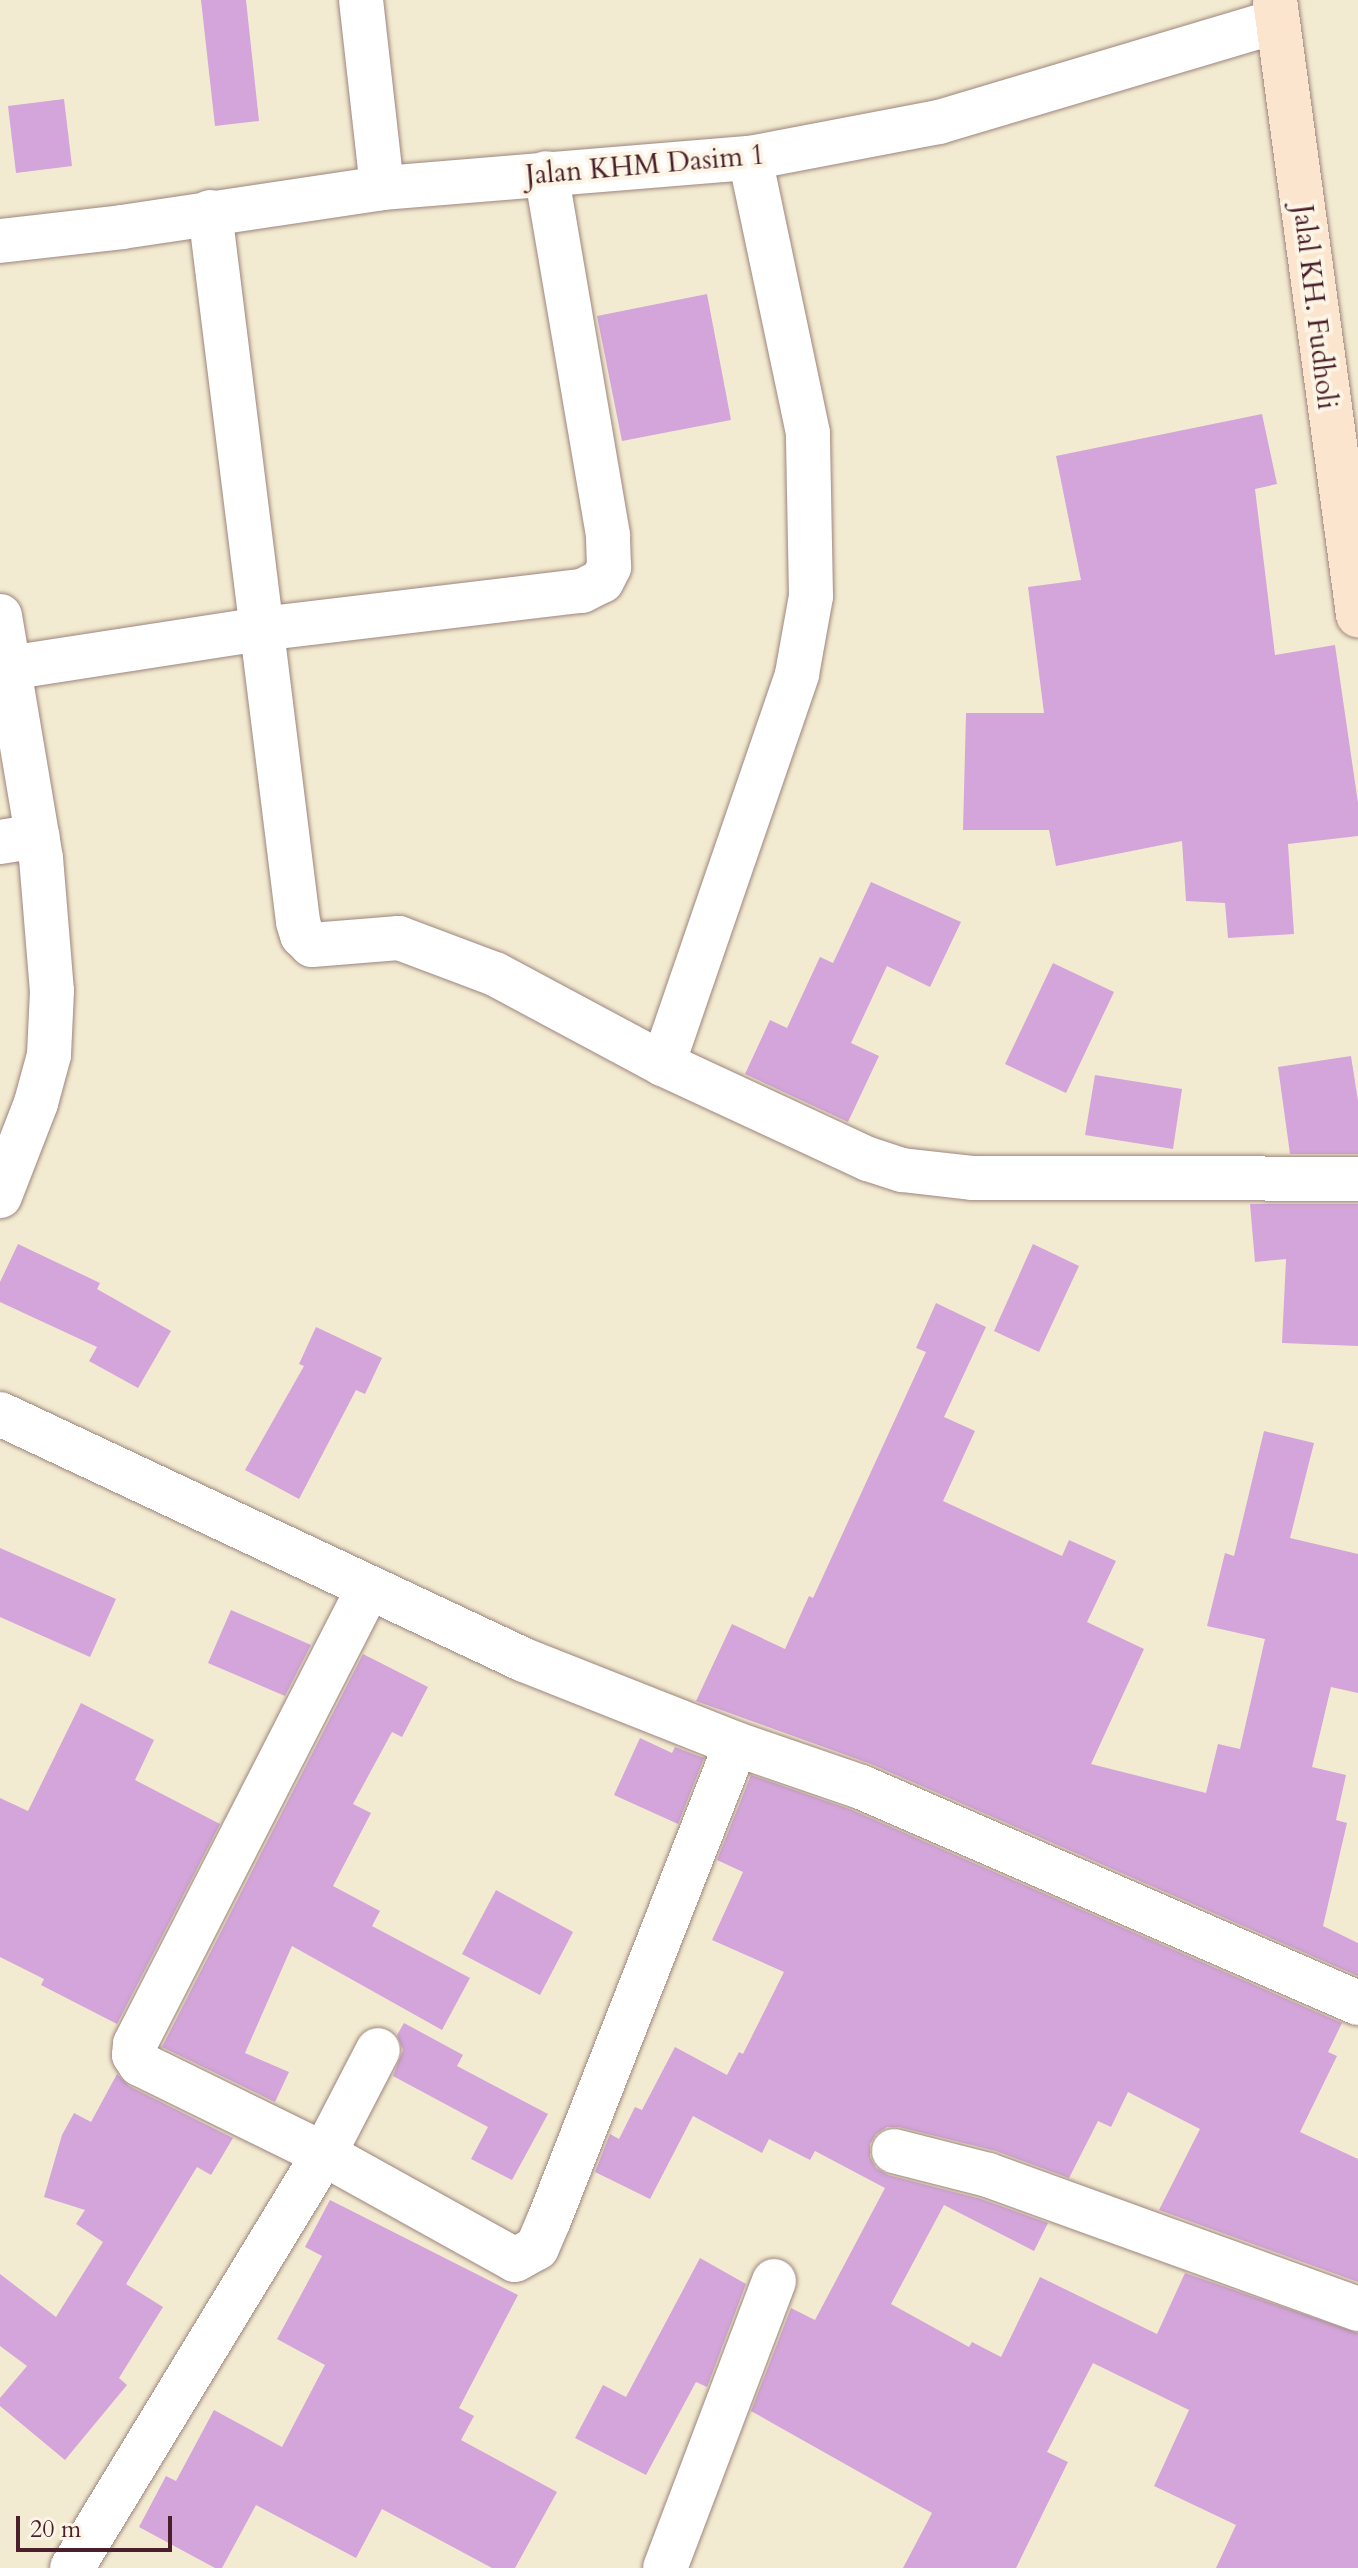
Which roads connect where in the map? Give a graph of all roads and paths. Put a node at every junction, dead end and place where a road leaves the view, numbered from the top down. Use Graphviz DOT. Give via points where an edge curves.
graph roads {
  1 [pos="361,0"];
  2 [pos="1276,11"];
  3 [pos="750,158"];
  4 [pos="546,173"];
  5 [pos="382,188"];
  6 [pos="210,212"];
  7 [pos="0,241"];
  8 [pos="1343,407"];
  9 [pos="1358,615"];
  10 [pos="0,616"];
  11 [pos="261,629"];
  12 [pos="9,668"];
  13 [pos="19,839"];
  14 [pos="663,1064"];
  15 [pos="1358,1179"];
  16 [pos="0,1196"];
  17 [pos="0,1414"];
  18 [pos="368,1589"];
  19 [pos="736,1744"];
  20 [pos="1358,2003"];
  21 [pos="378,2050"];
  22 [pos="894,2151"];
  23 [pos="324,2154"];
  24 [pos="774,2281"];
  25 [pos="1358,2309"];
  26 [pos="72,2568"];
  27 [pos="665,2568"];
  1 -- 5 [label="street"];
  2 -- 3 [label="street, Jalan KHM Dasim 1" via="939,122"];
  2 -- 8 [label="main road, Jalal KH. Fudholi"];
  3 -- 4 [label="street, Jalan KHM Dasim 1"];
  3 -- 14 [label="street" via="808,433 811,596 793,688"];
  4 -- 5 [label="street, Jalan KHM Dasim 1"];
  4 -- 11 [label="street" via="610,549 602,581 582,591"];
  5 -- 6 [label="street, Jalan KHM Dasim 1"];
  6 -- 7 [label="street, Jalan KHM Dasim 1"];
  6 -- 11 [label="street"];
  8 -- 9 [label="main road, Jalal KH. Fudholi"];
  10 -- 12 [label="street"];
  11 -- 12 [label="street"];
  11 -- 14 [label="street" via="302,935 312,945 323,946 399,938 495,974"];
  12 -- 13 [label="street"];
  13 -- 16 [label="street" via="52,991 49,1055"];
  14 -- 15 [label="street" via="868,1159 928,1176"];
  17 -- 18 [label="street"];
  18 -- 19 [label="street" via="524,1660"];
  18 -- 23 [label="street" via="135,2044 134,2055 140,2064"];
  19 -- 20 [label="street" via="861,1787"];
  19 -- 23 [label="street" via="537,2248 515,2260"];
  21 -- 23 [label="street"];
  22 -- 25 [label="street" via="988,2175"];
  23 -- 26 [label="street"];
  24 -- 27 [label="street"];
}
